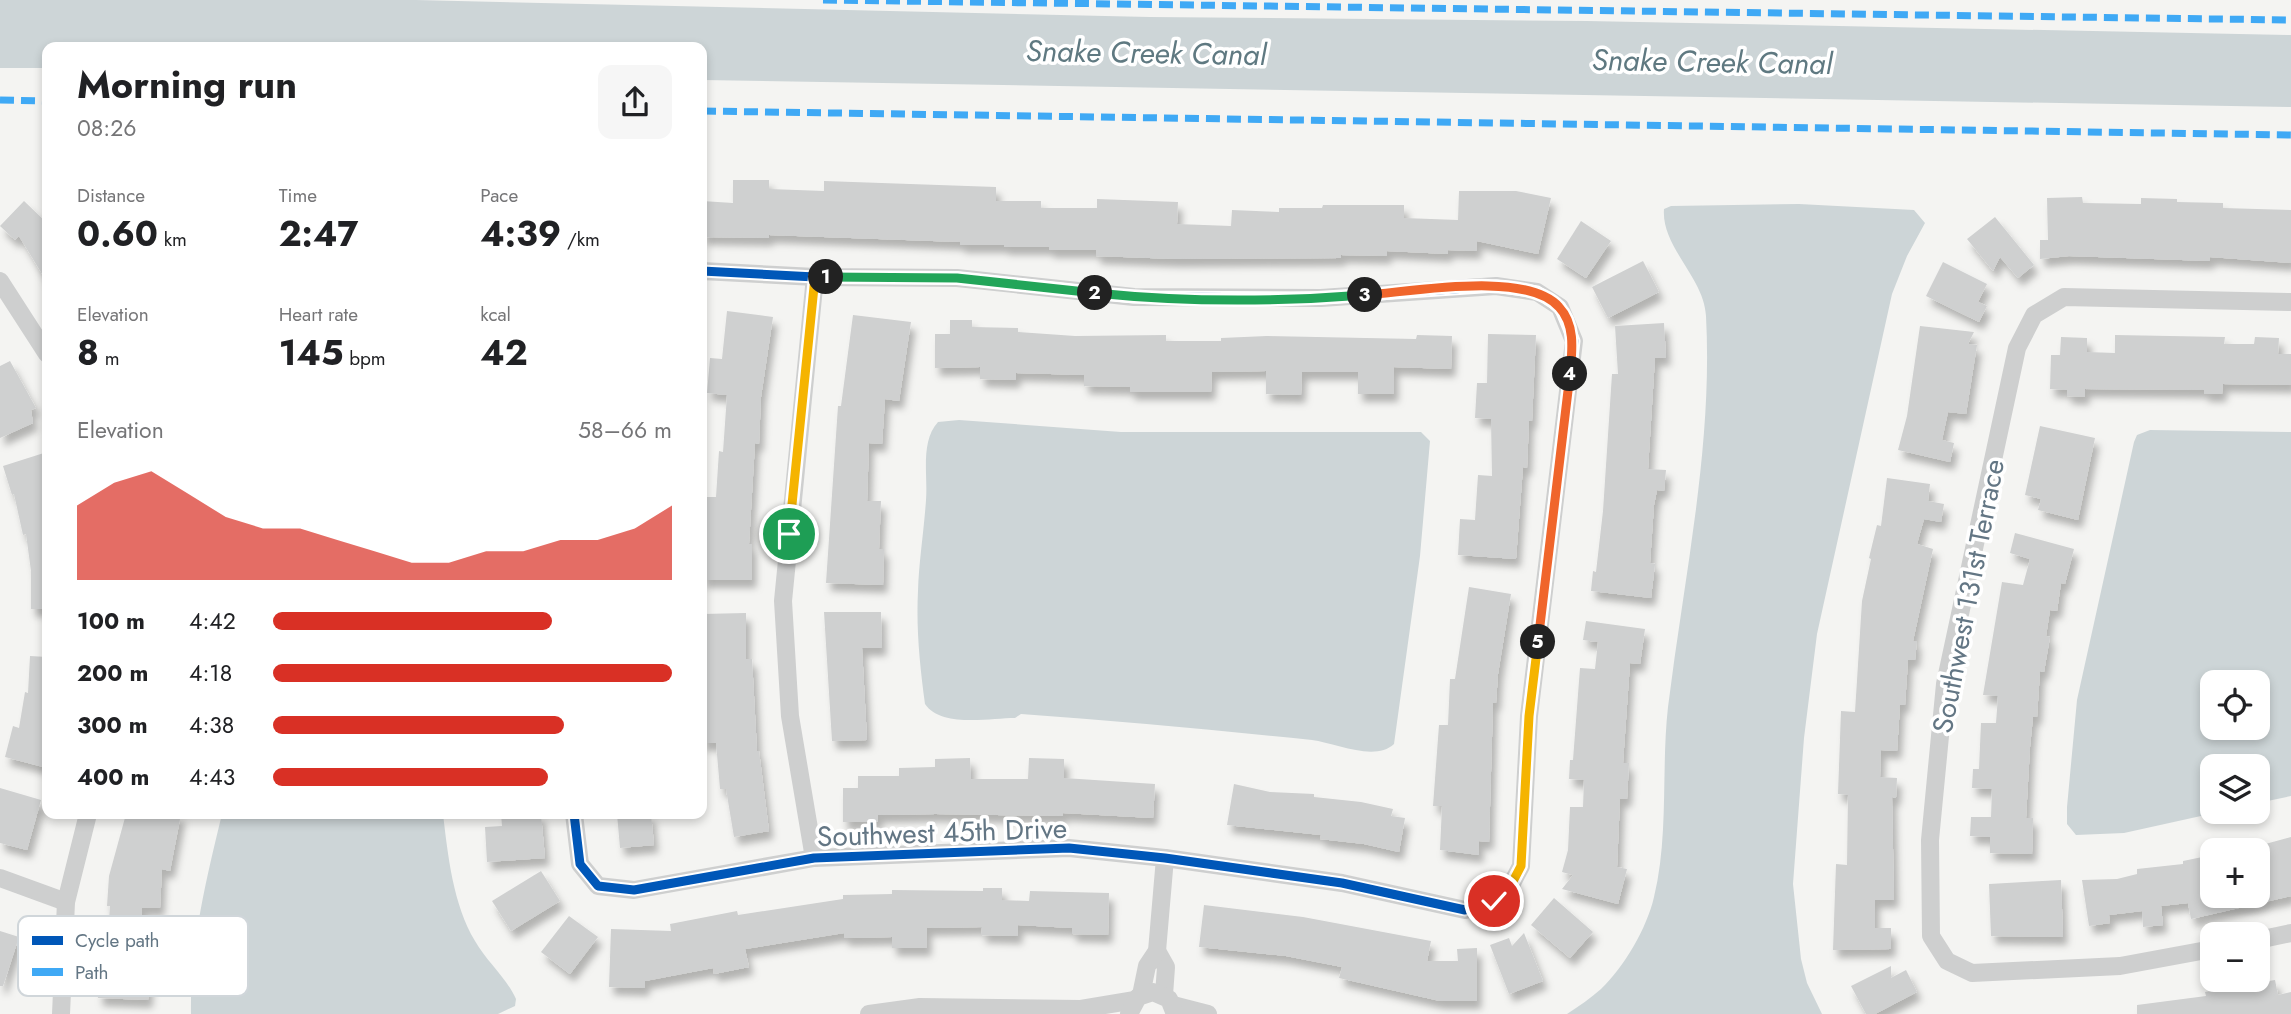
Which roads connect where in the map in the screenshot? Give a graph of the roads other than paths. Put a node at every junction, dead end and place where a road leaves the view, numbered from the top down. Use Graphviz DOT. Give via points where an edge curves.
graph roads {
  1 [pos="707,271"];
  2 [pos="815,277"];
  3 [pos="0,281"];
  4 [pos="2291,302"];
  5 [pos="42,346"];
  6 [pos="87,819"];
  7 [pos="575,819"];
  8 [pos="814,858"];
  9 [pos="1165,858"];
  10 [pos="0,878"];
  11 [pos="66,902"];
  12 [pos="65,916"];
  13 [pos="2291,933"];
  14 [pos="2270,937"];
  15 [pos="2200,950"];
  16 [pos="1157,951"];
  17 [pos="62,996"];
  18 [pos="1135,1003"];
  19 [pos="1170,1005"];
  20 [pos="1084,1012"];
  21 [pos="61,1014"];
  22 [pos="869,1014"];
  23 [pos="1208,1014"];
  1 -- 2 [label="street"];
  2 -- 8 [label="street" via="783,601 790,716"];
  2 -- 9 [label="street, Southwest 45th Drive" via="957,278 1134,297 1321,298 1496,286 1537,292 1560,307 1574,341 1529,716 1521,866 1509,889 1494,901 1465,910 1342,883"];
  3 -- 5 [label="street"];
  4 -- 15 [label="street, Southwest 131st Terrace" via="2064,297 2034,315 2017,348 1945,684 1930,840 1931,936 1947,961 1972,973 2022,973 2120,966"];
  6 -- 11 [label="street"];
  7 -- 8 [label="street, Southwest 45th Drive" via="580,864 598,887 634,890"];
  8 -- 9 [label="street, Southwest 45th Drive" via="1069,848"];
  9 -- 16 [label="street"];
  10 -- 11 [label="street"];
  11 -- 12 [label="street"];
  13 -- 14 [label="street"];
  16 -- 18 [label="street"];
  16 -- 19 [label="street" via="1166,967"];
  17 -- 21 [label="street"];
  18 -- 19 [label="street" via="1153,992"];
  18 -- 20 [label="street"];
  19 -- 23 [label="street"];
  20 -- 22 [label="street" via="920,1007"];
}
